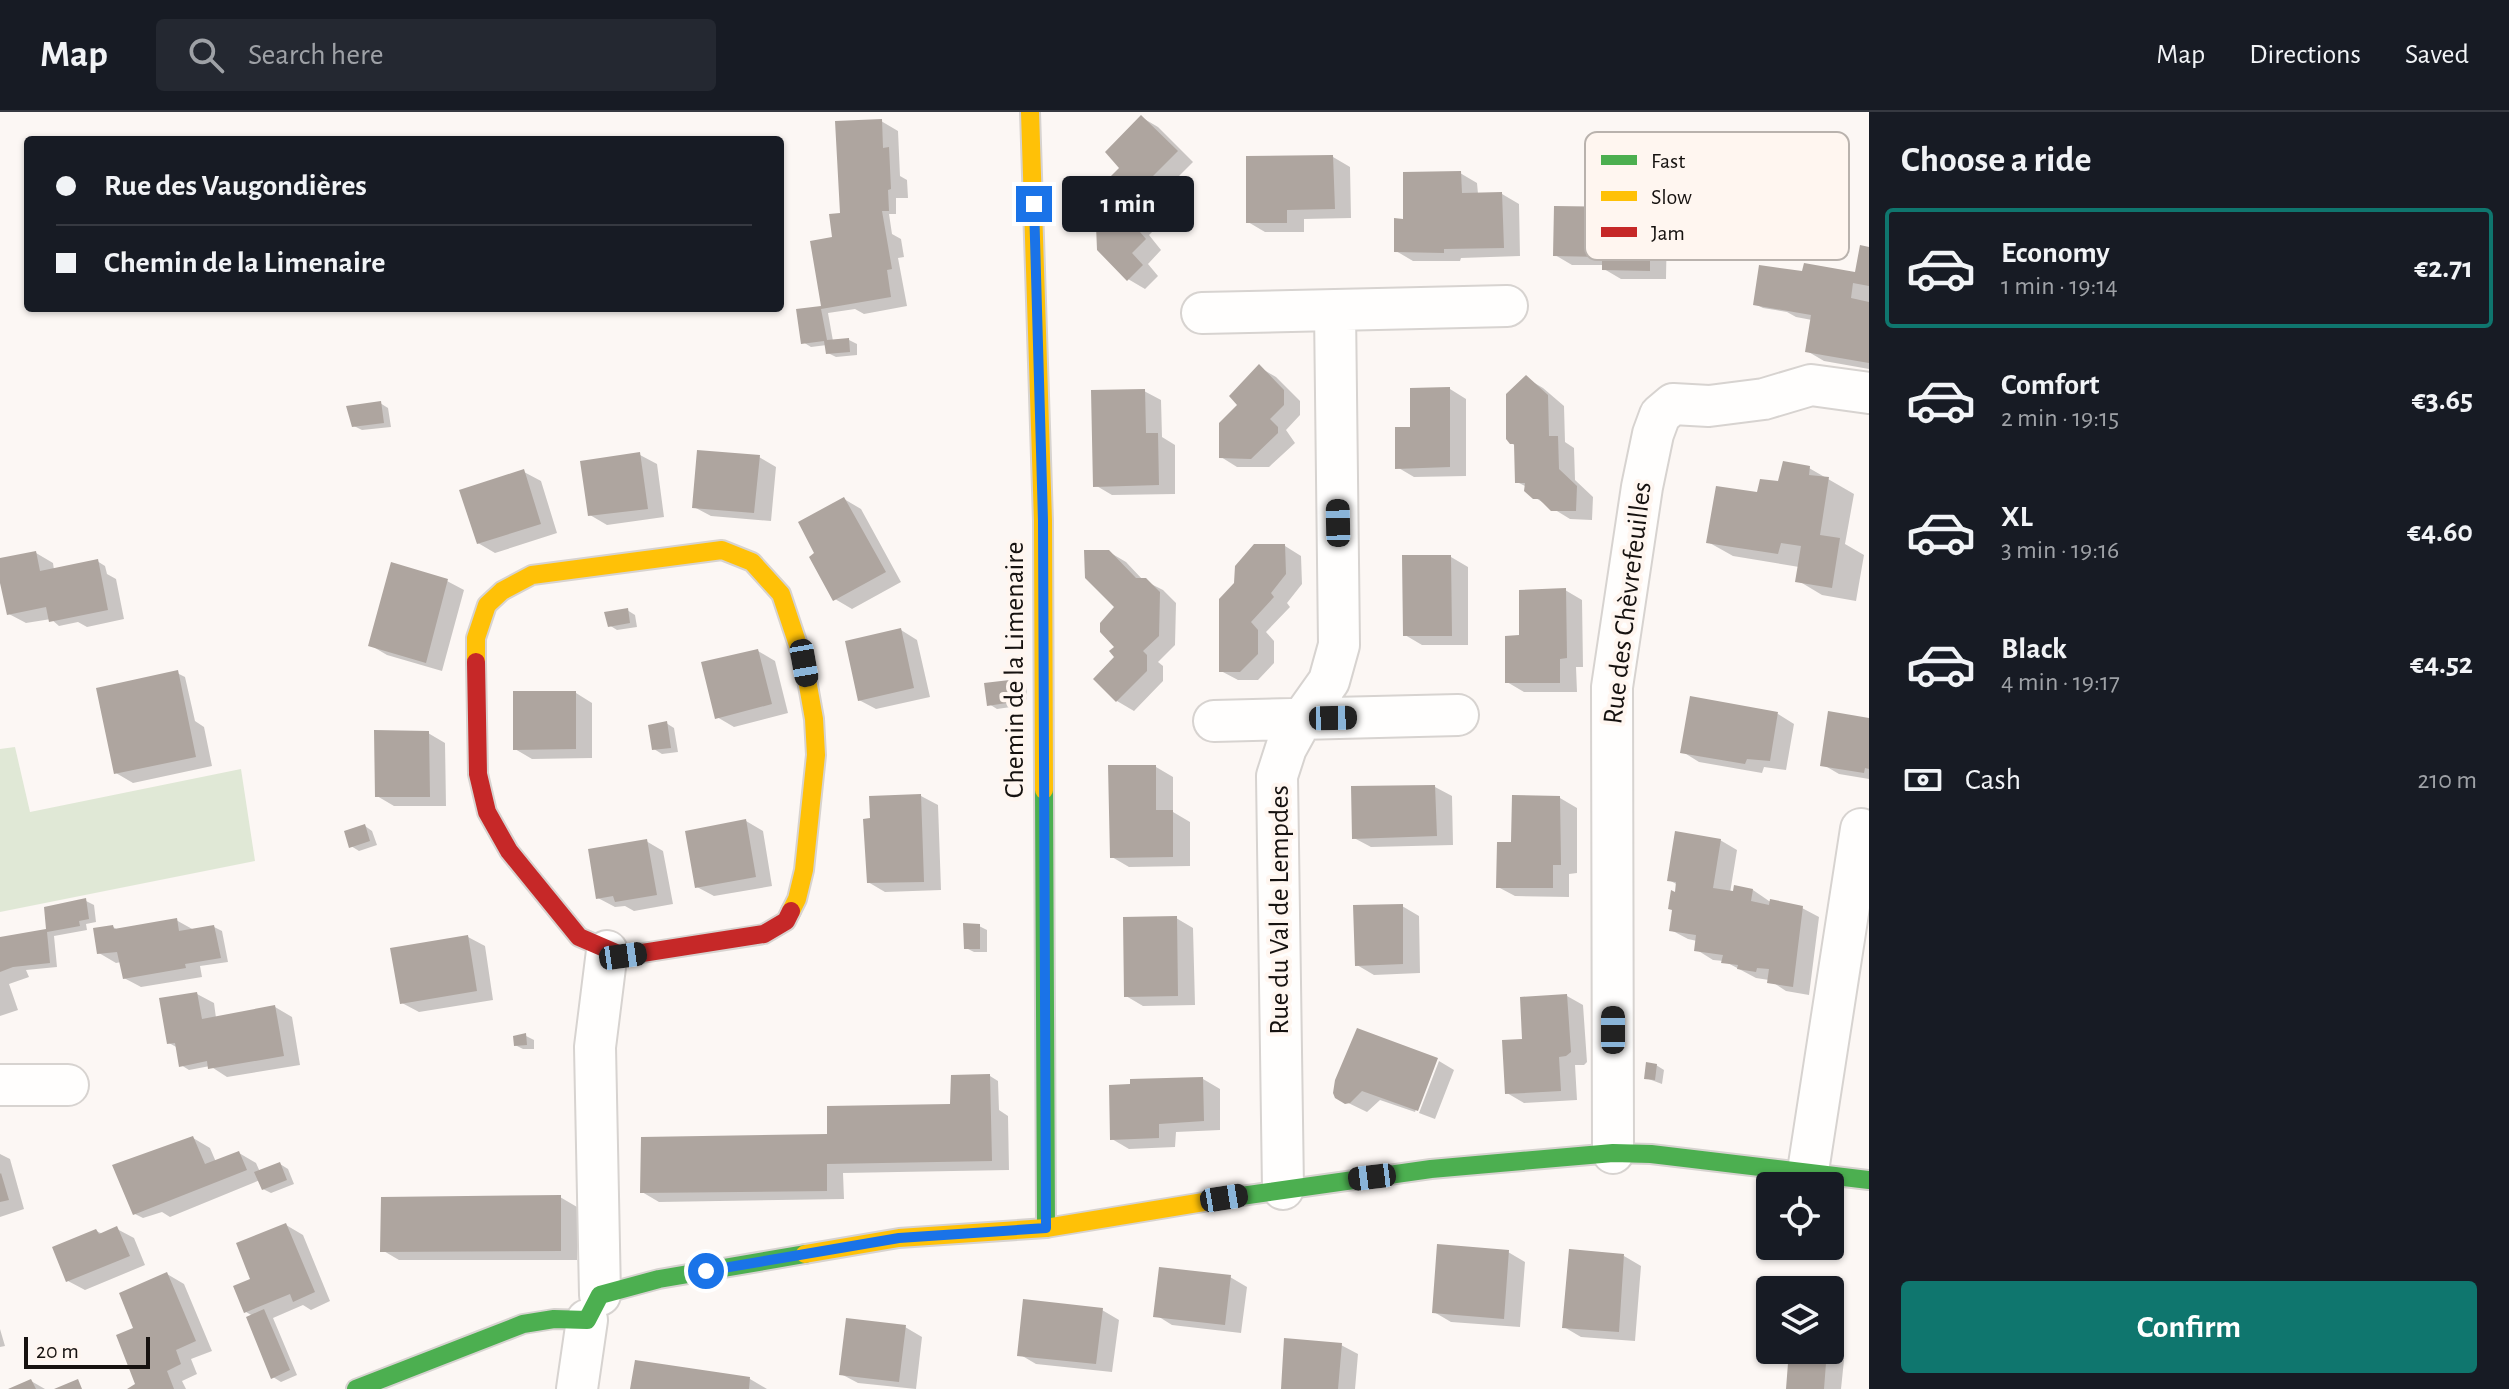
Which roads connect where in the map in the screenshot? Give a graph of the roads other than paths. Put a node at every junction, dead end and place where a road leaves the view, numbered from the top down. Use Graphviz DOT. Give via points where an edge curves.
graph roads {
  1 [pos="1030,112"];
  2 [pos="1507,306"];
  3 [pos="1335,310"];
  4 [pos="1202,313"];
  5 [pos="1869,393"];
  6 [pos="1458,715"];
  7 [pos="1302,719"];
  8 [pos="1214,721"];
  9 [pos="1861,829"];
  10 [pos="607,951"];
  11 [pos="0,1085"];
  12 [pos="68,1085"];
  13 [pos="1613,1153"];
  14 [pos="1808,1171"];
  15 [pos="1869,1180"];
  16 [pos="1283,1189"];
  17 [pos="1046,1228"];
  18 [pos="594,1308"];
  19 [pos="356,1389"];
  20 [pos="577,1389"];
  1 -- 17 [label="street, Chemin de la Limenaire" via="1043,521"];
  2 -- 3 [label="street"];
  3 -- 4 [label="street"];
  3 -- 7 [label="street, Rue du Val de Lempdes" via="1339,645 1329,681"];
  5 -- 13 [label="street, Rue des Chèvrefeuilles" via="1811,385 1764,399 1673,404 1660,415 1653,434 1612,687"];
  6 -- 7 [label="street"];
  7 -- 8 [label="street"];
  7 -- 16 [label="street, Rue du Val de Lempdes" via="1277,776"];
  9 -- 14 [label="street"];
  10 -- 10 [label="street" via="623,956 764,934 786,921 797,899 816,755 804,663 781,594 752,562 722,550 532,575 509,585 479,619 478,774 487,812 509,851 579,937"];
  10 -- 18 [label="street" via="595,1047"];
  11 -- 12 [label="street"];
  13 -- 14 [label="street"];
  13 -- 16 [label="street"];
  14 -- 15 [label="street"];
  16 -- 17 [label="street"];
  17 -- 18 [label="street" via="899,1238 659,1279"];
  18 -- 19 [label="street" via="523,1324"];
  18 -- 20 [label="street"];
}
